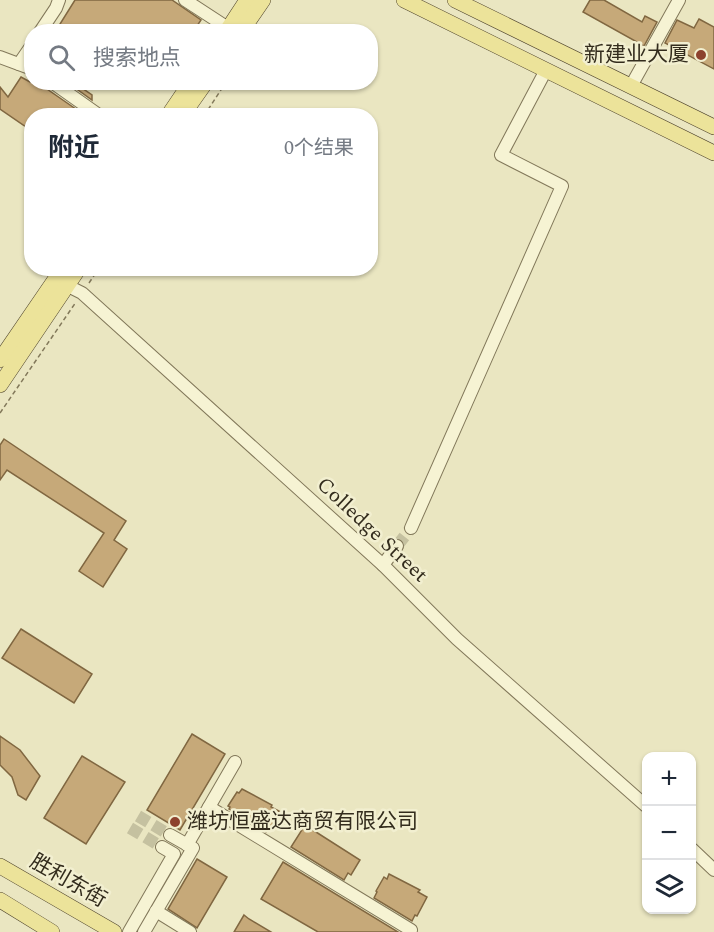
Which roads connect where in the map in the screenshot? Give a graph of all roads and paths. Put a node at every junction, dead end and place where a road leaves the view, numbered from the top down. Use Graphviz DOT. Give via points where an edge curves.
graph roads {
  1 [pos="59,0"];
  2 [pos="185,0"];
  3 [pos="259,0"];
  4 [pos="404,0"];
  5 [pos="455,0"];
  6 [pos="679,0"];
  7 [pos="45,24"];
  8 [pos="223,24"];
  9 [pos="237,24"];
  10 [pos="0,57"];
  11 [pos="24,57"];
  12 [pos="19,64"];
  13 [pos="24,66"];
  14 [pos="546,70"];
  15 [pos="631,86"];
  16 [pos="63,90"];
  17 [pos="186,90"];
  18 [pos="200,90"];
  19 [pos="221,90"];
  20 [pos="89,108"];
  21 [pos="173,108"];
  22 [pos="188,108"];
  23 [pos="209,108"];
  24 [pos="714,128"];
  25 [pos="714,153"];
  26 [pos="58,276"];
  27 [pos="74,276"];
  28 [pos="94,276"];
  29 [pos="68,286"];
  30 [pos="82,293"];
  31 [pos="0,360"];
  32 [pos="0,385"];
  33 [pos="0,413"];
  34 [pos="411,528"];
  35 [pos="397,546"];
  36 [pos="383,565"];
  37 [pos="235,762"];
  38 [pos="642,802"];
  39 [pos="209,807"];
  40 [pos="170,835"];
  41 [pos="187,845"];
  42 [pos="162,847"];
  43 [pos="696,853"];
  44 [pos="0,866"];
  45 [pos="714,870"];
  46 [pos="0,900"];
  47 [pos="156,911"];
  48 [pos="411,930"];
  49 [pos="52,932"];
  50 [pos="114,932"];
  51 [pos="129,932"];
  52 [pos="144,932"];
  53 [pos="190,932"];
  1 -- 7 [label="street"];
  2 -- 8 [label="street"];
  3 -- 9 [label="main road"];
  4 -- 14 [label="main road"];
  5 -- 15 [label="main road"];
  6 -- 15 [label="street"];
  10 -- 12 [label="street"];
  11 -- 12 [label="street"];
  12 -- 13 [label="street"];
  14 -- 25 [label="main road"];
  14 -- 34 [label="street" via="501,155 562,186"];
  15 -- 24 [label="main road"];
  16 -- 20 [label="street"];
  17 -- 21 [label="main road"];
  18 -- 22 [label="main road"];
  19 -- 23 [label="path"];
  26 -- 31 [label="main road"];
  27 -- 29 [label="main road"];
  28 -- 30 [label="path"];
  29 -- 30 [label="street, Colledge Street"];
  29 -- 32 [label="main road"];
  30 -- 33 [label="path"];
  30 -- 36 [label="street, Colledge Street"];
  35 -- 36 [label="street"];
  36 -- 38 [label="street, Colledge Street" via="457,639"];
  37 -- 39 [label="street"];
  39 -- 41 [label="street"];
  39 -- 48 [label="street"];
  40 -- 41 [label="street"];
  41 -- 47 [label="street" via="193,848"];
  42 -- 51 [label="street" via="174,854"];
  43 -- 45 [label="street"];
  44 -- 50 [label="main road, 胜利东街"];
  46 -- 49 [label="main road"];
  47 -- 52 [label="street"];
  47 -- 53 [label="street"];
}
